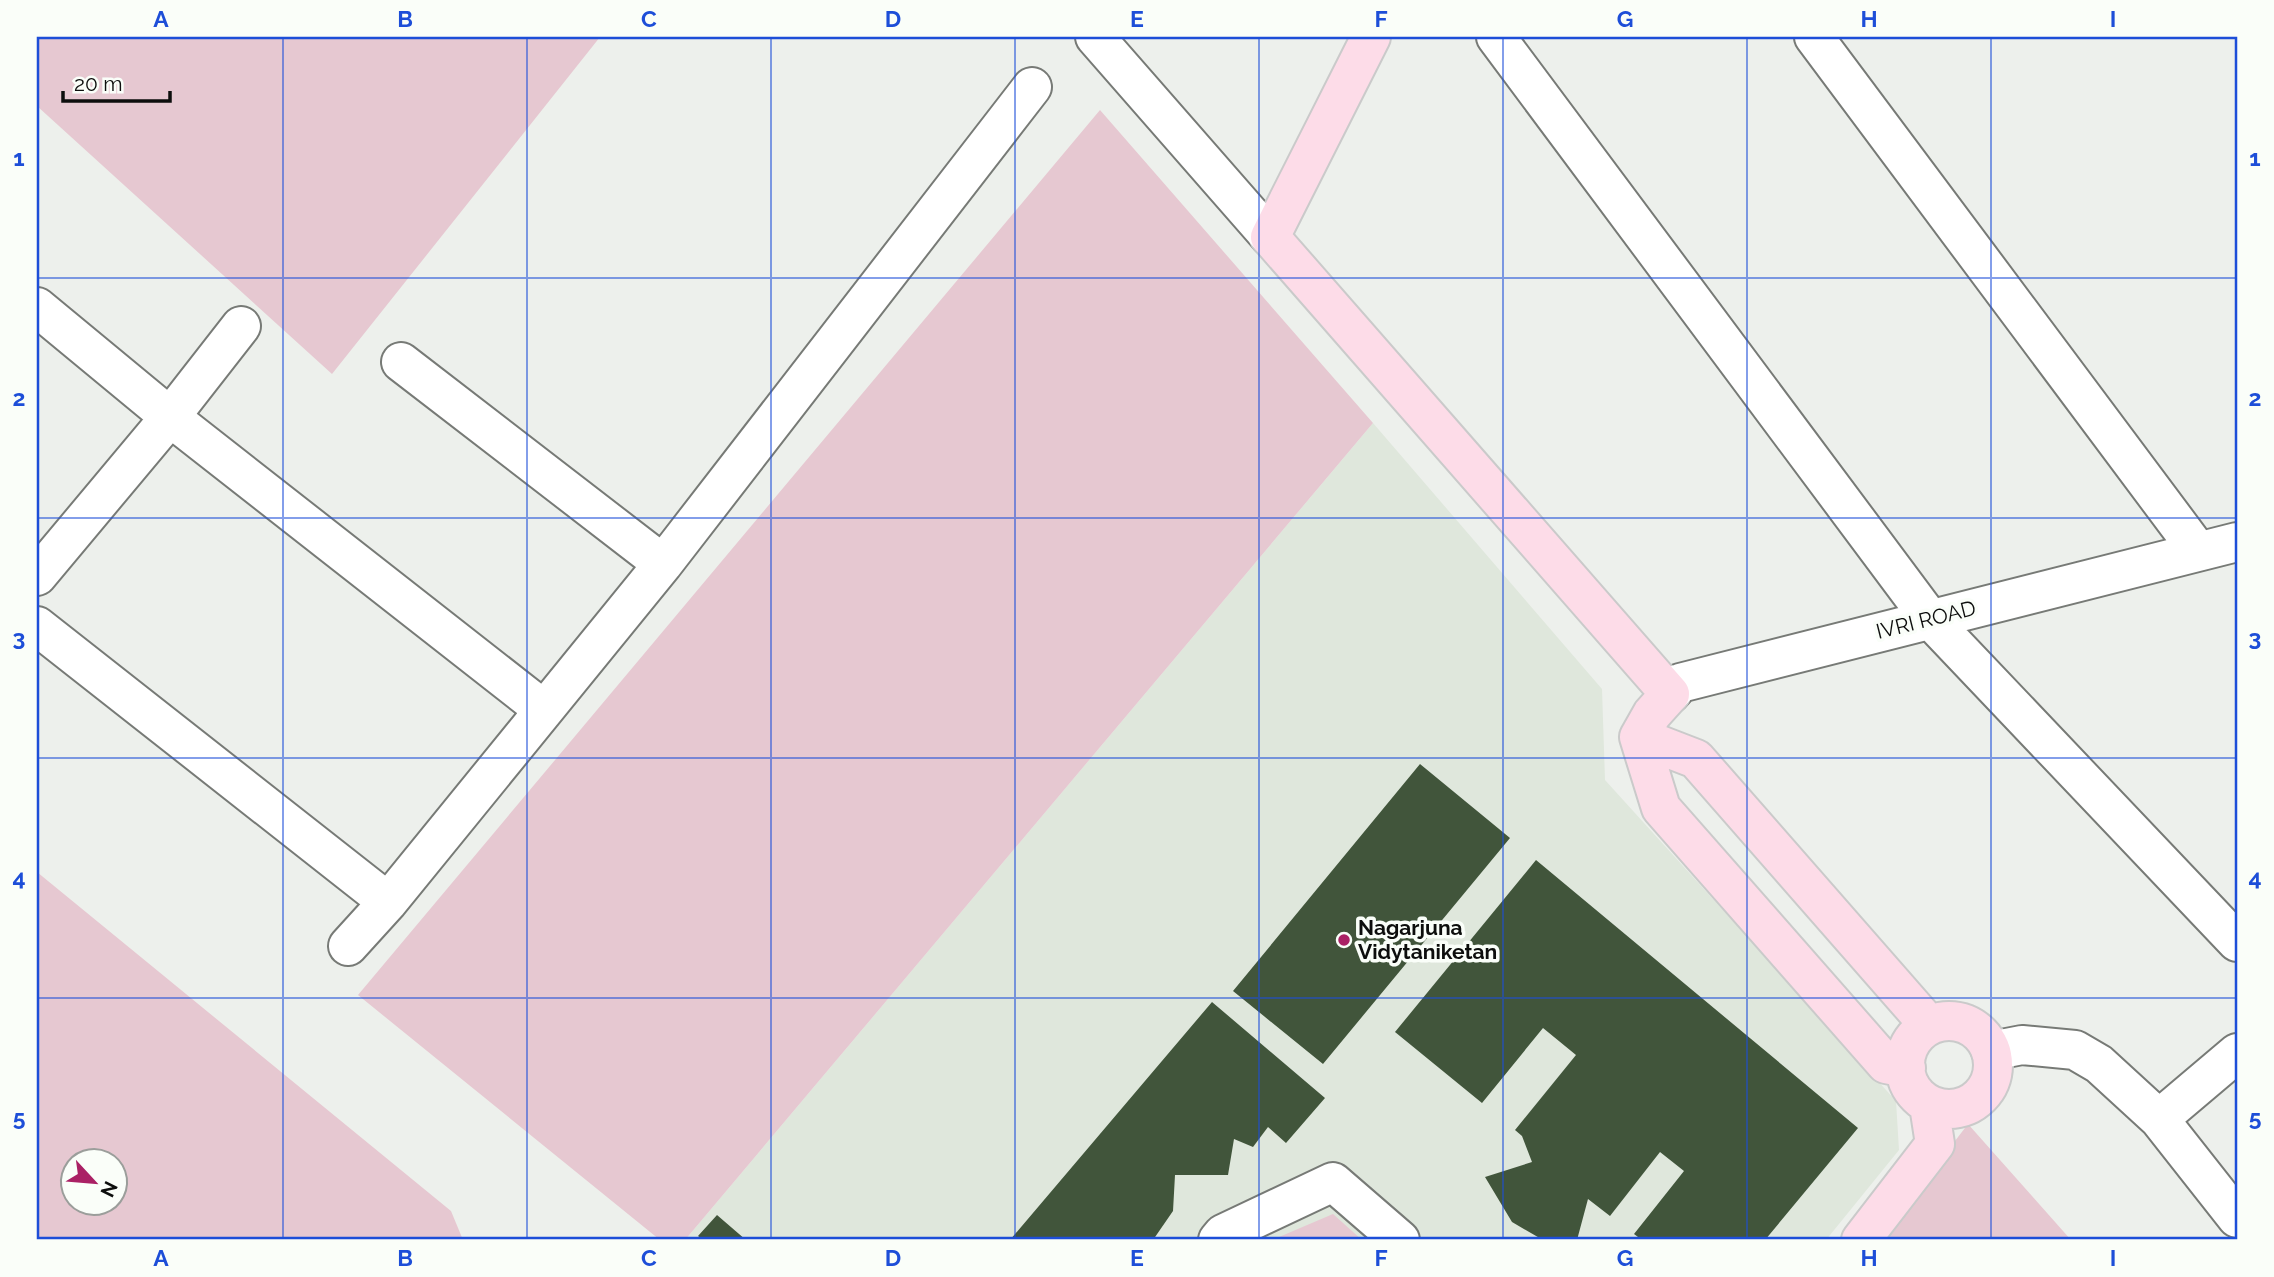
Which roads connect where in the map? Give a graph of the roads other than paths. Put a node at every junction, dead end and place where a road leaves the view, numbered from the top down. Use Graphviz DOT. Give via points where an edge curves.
graph roads {
  1 [pos="1095,37"];
  2 [pos="1371,37"];
  3 [pos="1496,37"];
  4 [pos="1814,37"];
  5 [pos="1031,87"];
  6 [pos="1270,237"];
  7 [pos="37,307"];
  8 [pos="241,326"];
  9 [pos="401,362"];
  10 [pos="170,417"];
  11 [pos="2225,548"];
  12 [pos="663,564"];
  13 [pos="37,576"];
  14 [pos="1930,619"];
  15 [pos="37,626"];
  16 [pos="1670,694"];
  17 [pos="544,710"];
  18 [pos="1639,737"];
  19 [pos="388,902"];
  20 [pos="2237,942"];
  21 [pos="348,946"];
  22 [pos="1929,1025"];
  23 [pos="1991,1051"];
  24 [pos="2237,1053"];
  25 [pos="1906,1068"];
  26 [pos="1929,1105"];
  27 [pos="2159,1119"];
  28 [pos="2237,1218"];
  29 [pos="1217,1240"];
  30 [pos="1400,1240"];
  31 [pos="1861,1240"];
  1 -- 6 [label="street"];
  2 -- 6 [label="main road"];
  3 -- 14 [label="street"];
  4 -- 11 [label="street"];
  5 -- 12 [label="street"];
  6 -- 16 [label="main road"];
  7 -- 10 [label="street"];
  8 -- 10 [label="street"];
  9 -- 12 [label="street"];
  10 -- 13 [label="street"];
  10 -- 17 [label="street"];
  11 -- 14 [label="street, IVRI ROAD"];
  12 -- 17 [label="street"];
  14 -- 16 [label="street, IVRI ROAD" via="1680,683"];
  14 -- 20 [label="street"];
  15 -- 19 [label="street"];
  16 -- 18 [label="main road, IVRI ROAD"];
  17 -- 19 [label="street"];
  18 -- 22 [label="main road" via="1696,759"];
  18 -- 25 [label="main road" via="1661,808 1886,1064"];
  19 -- 21 [label="street"];
  22 -- 23 [label="main road" via="1951,1021 1971,1027"];
  22 -- 25 [label="main road" via="1909,1048"];
  23 -- 26 [label="main road" via="1992,1077 1973,1102 1960,1108"];
  23 -- 27 [label="street" via="2022,1045 2076,1050 2099,1064"];
  24 -- 27 [label="street"];
  25 -- 26 [label="main road" via="1907,1080"];
  26 -- 31 [label="main road" via="1935,1144"];
  27 -- 28 [label="street"];
  29 -- 30 [label="street" via="1333,1182"];
}
